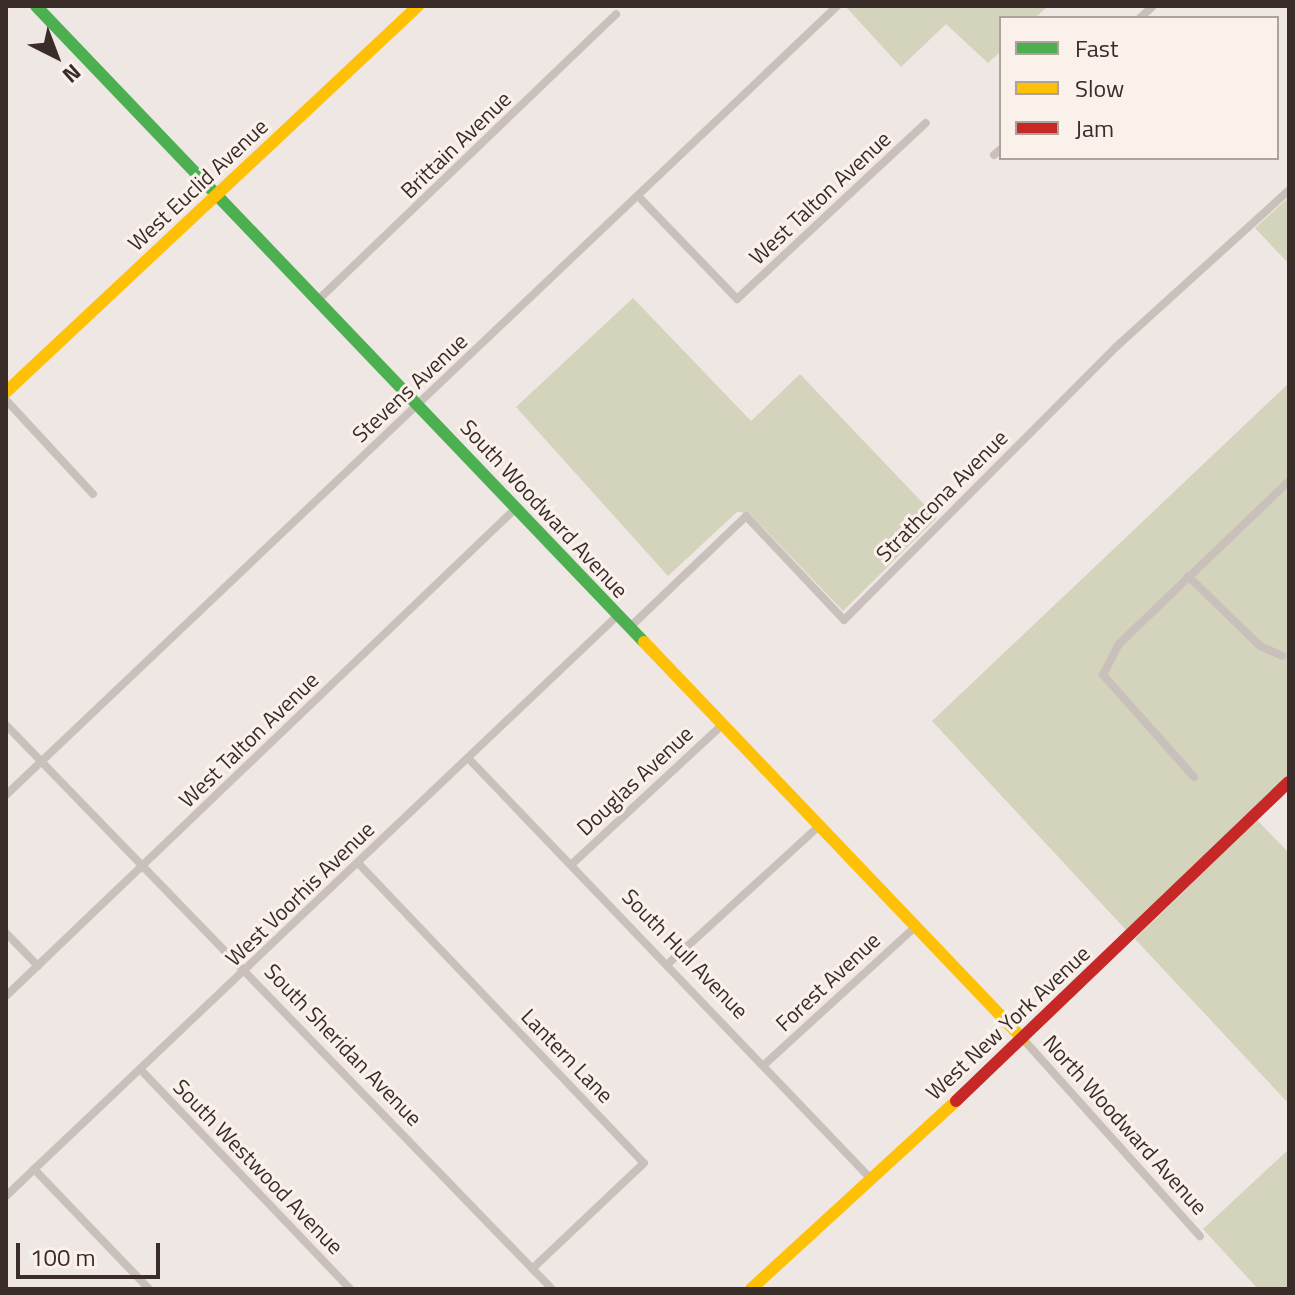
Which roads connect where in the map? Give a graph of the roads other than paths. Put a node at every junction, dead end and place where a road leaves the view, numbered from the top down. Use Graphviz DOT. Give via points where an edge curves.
graph roads {
  1 [pos="36,6"];
  2 [pos="418,6"];
  3 [pos="837,6"];
  4 [pos="616,14"];
  5 [pos="926,123"];
  6 [pos="1289,190"];
  7 [pos="219,194"];
  8 [pos="638,196"];
  9 [pos="318,300"];
  10 [pos="6,392"];
  11 [pos="6,400"];
  12 [pos="418,405"];
  13 [pos="1289,481"];
  14 [pos="93,494"];
  15 [pos="516,508"];
  16 [pos="1188,576"];
  17 [pos="617,616"];
  18 [pos="629,628"];
  19 [pos="1282,656"];
  20 [pos="6,725"];
  21 [pos="722,725"];
  22 [pos="469,759"];
  23 [pos="42,761"];
  24 [pos="1194,777"];
  25 [pos="1289,782"];
  26 [pos="6,795"];
  27 [pos="819,826"];
  28 [pos="358,863"];
  29 [pos="572,864"];
  30 [pos="144,866"];
  31 [pos="915,927"];
  32 [pos="6,933"];
  33 [pos="669,963"];
  34 [pos="38,966"];
  35 [pos="247,970"];
  36 [pos="6,996"];
  37 [pos="1023,1039"];
  38 [pos="765,1064"];
  39 [pos="140,1069"];
  40 [pos="34,1169"];
  41 [pos="871,1179"];
  42 [pos="6,1196"];
  43 [pos="1200,1236"];
  44 [pos="532,1269"];
  45 [pos="753,1288"];
  46 [pos="149,1289"];
  47 [pos="350,1289"];
  48 [pos="552,1289"];
  1 -- 7 [label="street, South Woodward Avenue"];
  2 -- 7 [label="street, West Euclid Avenue"];
  3 -- 8 [label="street, Stevens Avenue"];
  4 -- 9 [label="street, Brittain Avenue"];
  5 -- 8 [label="street, West Talton Avenue" via="737,299"];
  6 -- 18 [label="street, Strathcona Avenue" via="1116,347 844,620 746,516"];
  7 -- 9 [label="street, South Woodward Avenue"];
  7 -- 10 [label="street, West Euclid Avenue"];
  8 -- 12 [label="street, Stevens Avenue"];
  9 -- 12 [label="street, South Woodward Avenue"];
  11 -- 14 [label="street"];
  12 -- 15 [label="street, South Woodward Avenue"];
  12 -- 23 [label="street, Stevens Avenue"];
  13 -- 16 [label="street"];
  15 -- 17 [label="street, South Woodward Avenue"];
  15 -- 30 [label="street, West Talton Avenue"];
  16 -- 19 [label="street" via="1260,646"];
  16 -- 24 [label="street" via="1119,644 1103,675"];
  17 -- 18 [label="street, South Woodward Avenue"];
  17 -- 22 [label="street, West Voorhis Avenue"];
  18 -- 21 [label="street, South Woodward Avenue"];
  20 -- 23 [label="street, South Sheridan Avenue"];
  21 -- 27 [label="street, South Woodward Avenue"];
  21 -- 29 [label="street, Douglas Avenue"];
  22 -- 28 [label="street, West Voorhis Avenue"];
  22 -- 29 [label="street, South Hull Avenue"];
  23 -- 26 [label="street, Stevens Avenue"];
  23 -- 30 [label="street, South Sheridan Avenue"];
  25 -- 37 [label="street, West New York Avenue"];
  27 -- 31 [label="street, South Woodward Avenue"];
  27 -- 33 [label="street"];
  28 -- 35 [label="street, West Voorhis Avenue"];
  28 -- 44 [label="street, Lantern Lane" via="644,1163"];
  29 -- 33 [label="street, South Hull Avenue"];
  30 -- 34 [label="street, West Talton Avenue"];
  30 -- 35 [label="street, South Sheridan Avenue"];
  31 -- 37 [label="street, South Woodward Avenue"];
  31 -- 38 [label="street, Forest Avenue"];
  32 -- 34 [label="street"];
  33 -- 38 [label="street, South Hull Avenue"];
  34 -- 36 [label="street, West Talton Avenue"];
  35 -- 39 [label="street, West Voorhis Avenue"];
  35 -- 44 [label="street, South Sheridan Avenue"];
  37 -- 41 [label="street, West New York Avenue"];
  37 -- 43 [label="street, North Woodward Avenue"];
  38 -- 41 [label="street, South Hull Avenue"];
  39 -- 40 [label="street, West Voorhis Avenue"];
  39 -- 47 [label="street, South Westwood Avenue"];
  40 -- 42 [label="street, West Voorhis Avenue"];
  40 -- 46 [label="street"];
  41 -- 45 [label="street, West New York Avenue"];
  44 -- 48 [label="street, South Sheridan Avenue"];
}
